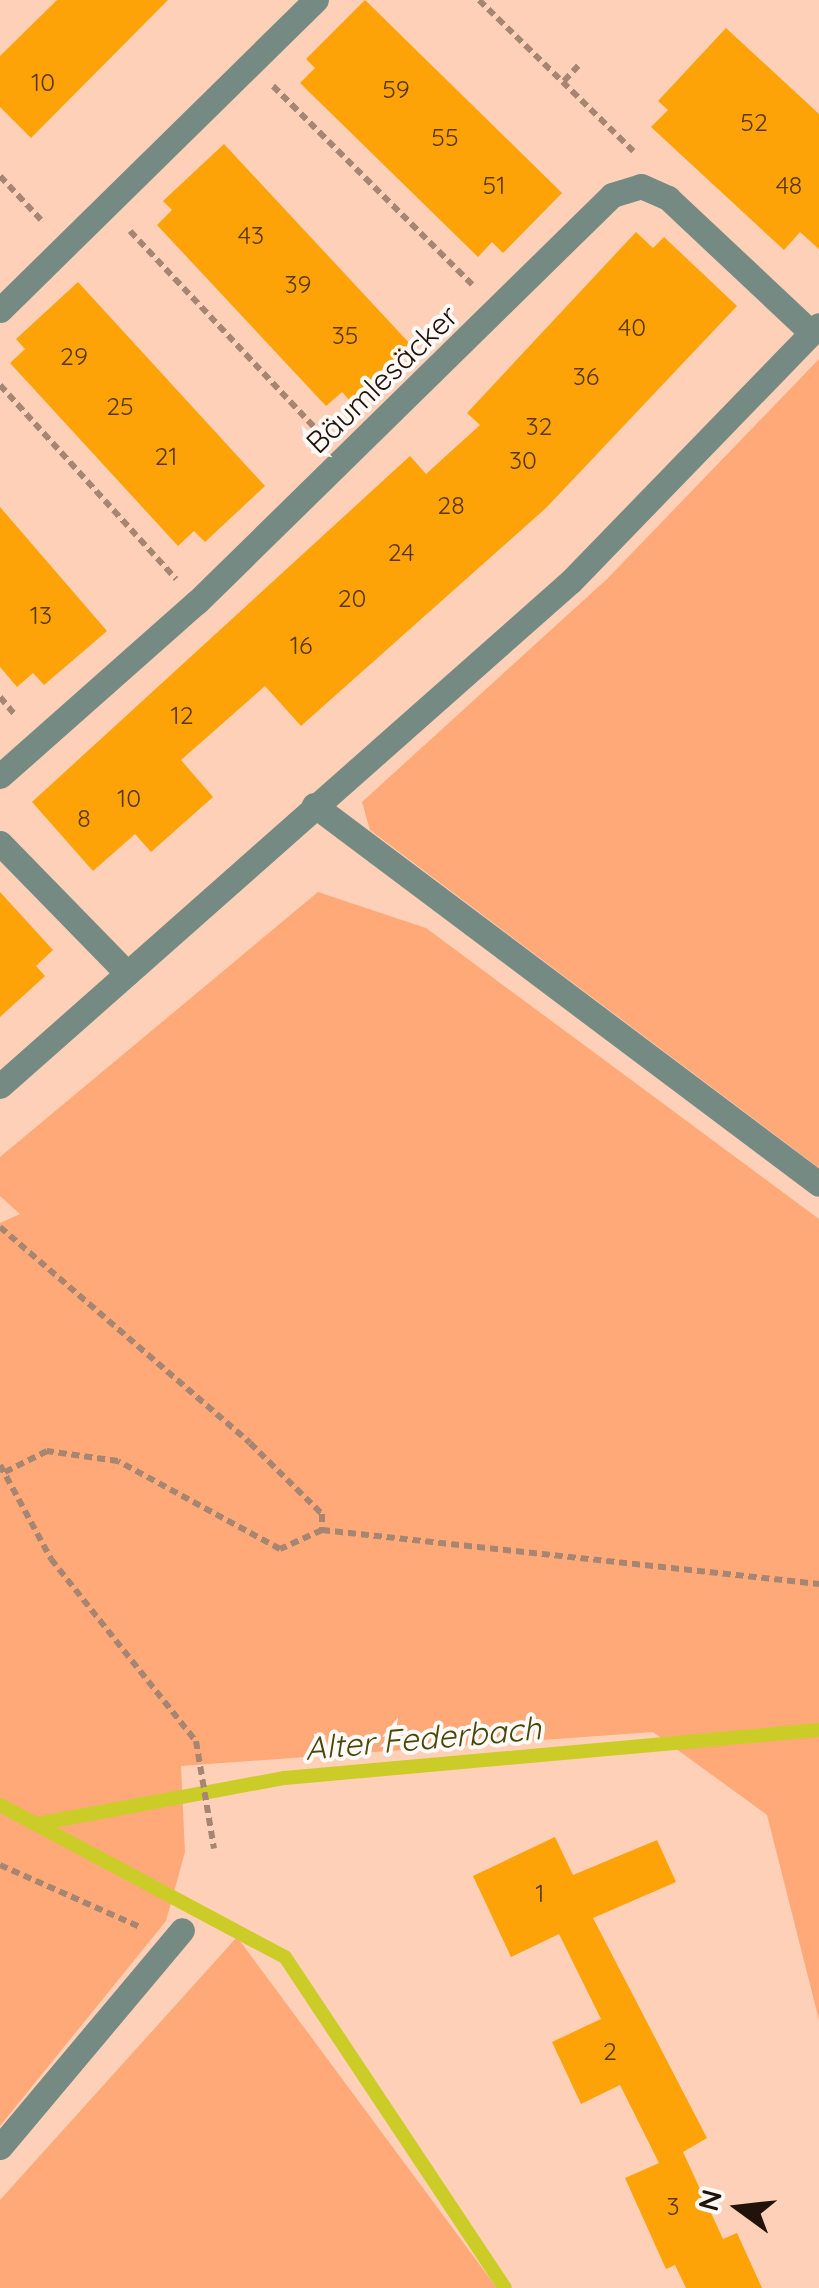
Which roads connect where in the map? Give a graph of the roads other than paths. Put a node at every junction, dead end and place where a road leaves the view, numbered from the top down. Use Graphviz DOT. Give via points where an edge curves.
graph roads {
  1 [pos="316,0"];
  2 [pos="0,310"];
  3 [pos="816,329"];
  4 [pos="0,776"];
  5 [pos="314,805"];
  6 [pos="0,843"];
  7 [pos="127,973"];
  8 [pos="0,1086"];
  9 [pos="819,1184"];
  10 [pos="179,1936"];
  11 [pos="0,2147"];
  1 -- 2 [label="street" via="110,211"];
  3 -- 4 [label="street, Bäumlesäcker" via="668,198 641,186 612,195 196,602"];
  3 -- 5 [label="street" via="572,581"];
  5 -- 7 [label="street"];
  5 -- 9 [label="street"];
  6 -- 7 [label="street"];
  7 -- 8 [label="street"];
  10 -- 11 [label="street"];
}
